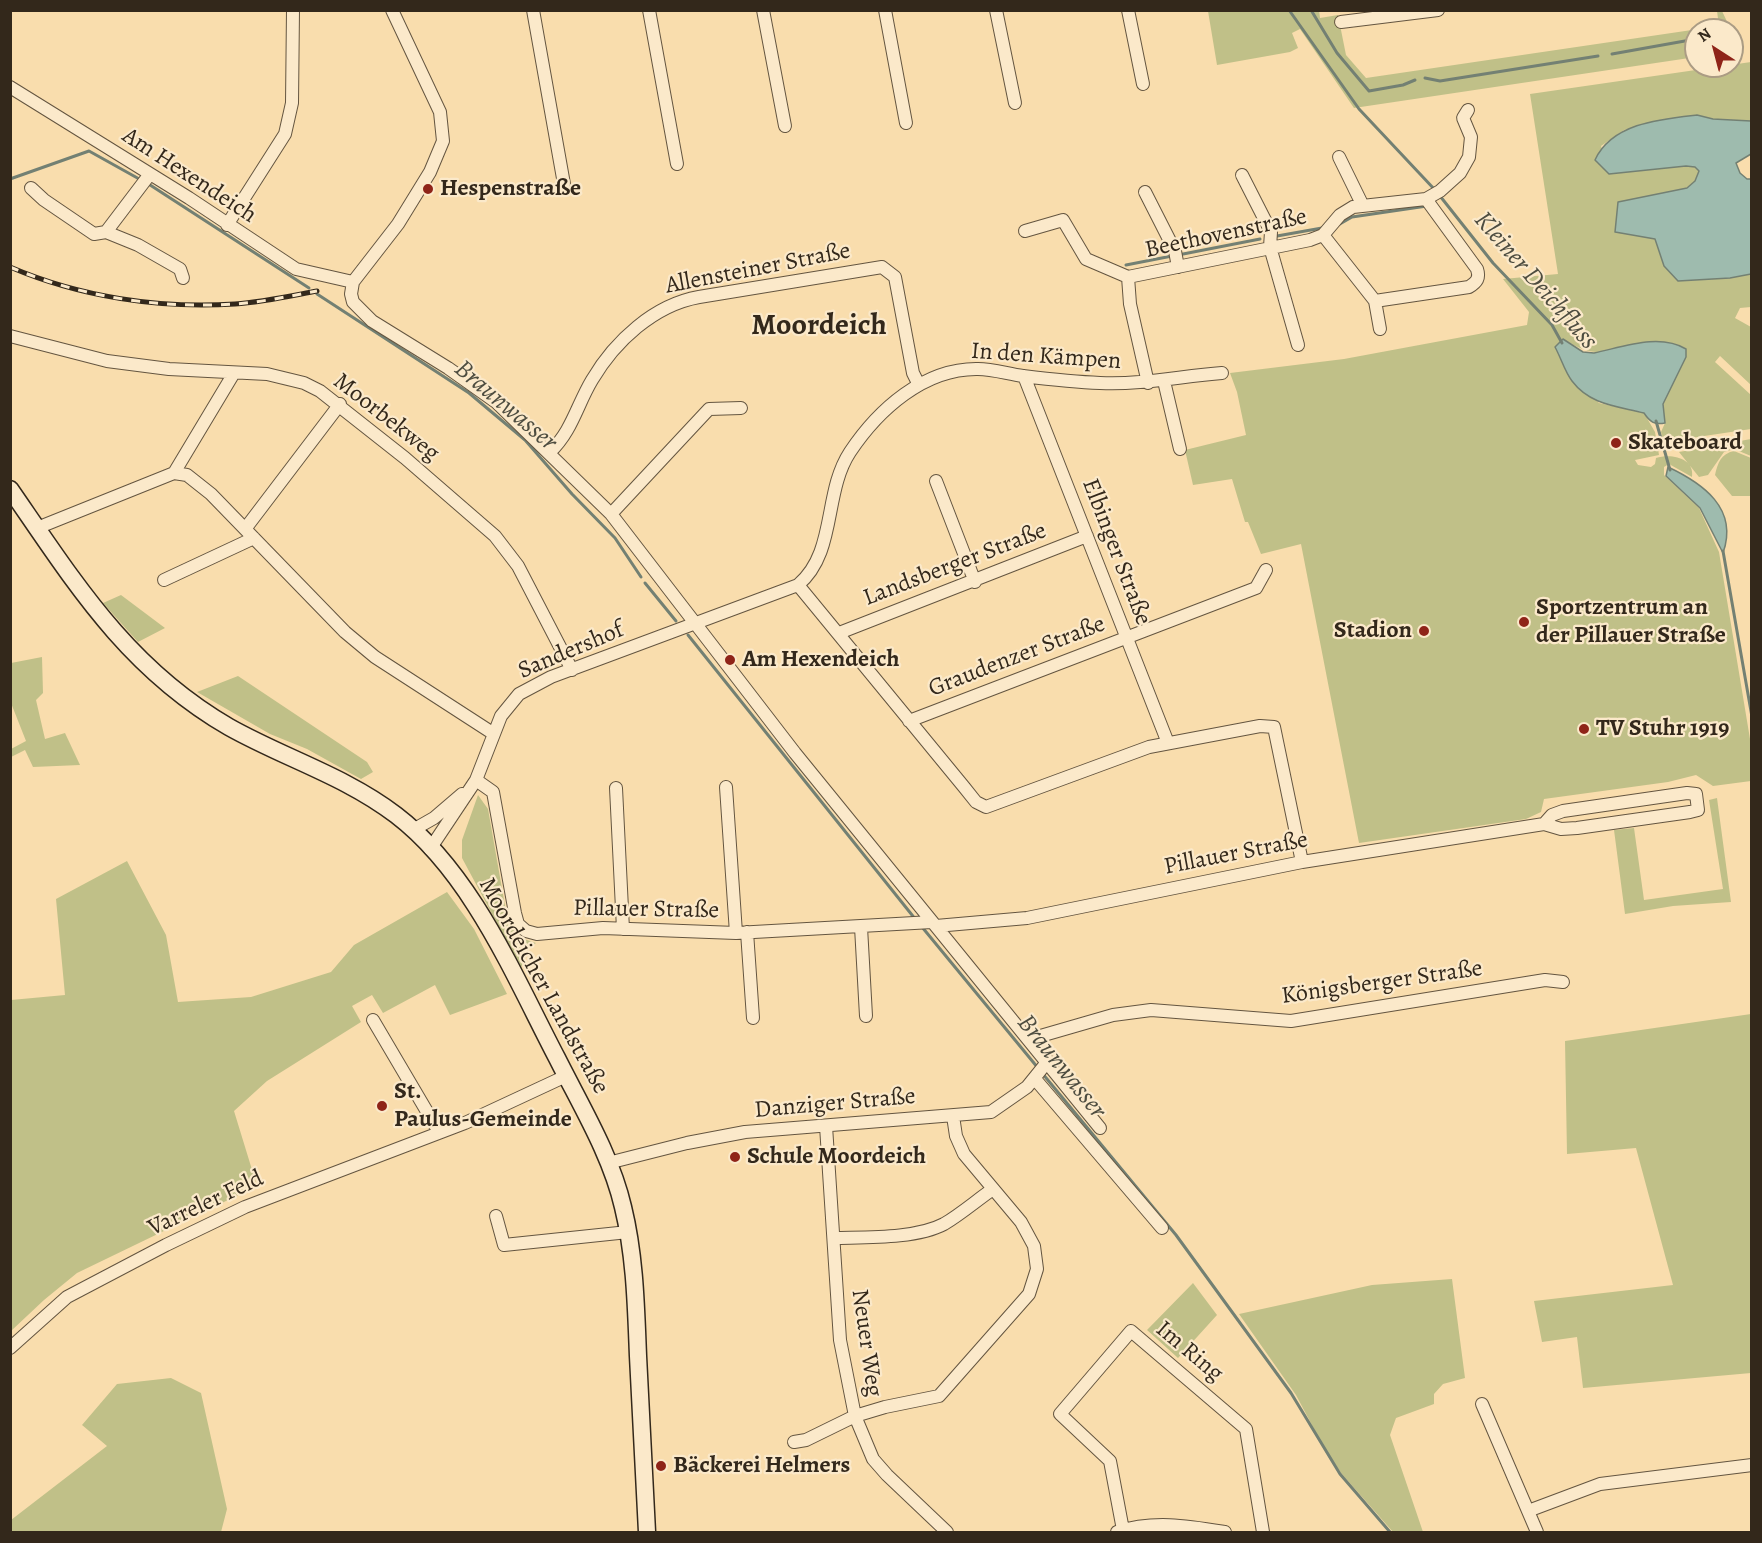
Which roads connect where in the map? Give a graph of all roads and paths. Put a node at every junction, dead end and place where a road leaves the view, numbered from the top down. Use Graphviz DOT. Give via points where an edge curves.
graph roads {
  1 [pos="293,10"];
  2 [pos="392,10"];
  3 [pos="533,10"];
  4 [pos="649,10"];
  5 [pos="763,10"];
  6 [pos="885,10"];
  7 [pos="996,10"];
  8 [pos="1128,10"];
  9 [pos="1438,10"];
  10 [pos="1405,13"];
  11 [pos="1341,22"];
  12 [pos="1143,84"];
  13 [pos="10,87"];
  14 [pos="1015,103"];
  15 [pos="1468,110"];
  16 [pos="906,123"];
  17 [pos="785,126"];
  18 [pos="1339,157"];
  19 [pos="677,164"];
  20 [pos="150,174"];
  21 [pos="1242,175"];
  22 [pos="564,184"];
  23 [pos="31,188"];
  24 [pos="1145,192"];
  25 [pos="1432,200"];
  26 [pos="1363,206"];
  27 [pos="227,225"];
  28 [pos="1025,231"];
  29 [pos="106,232"];
  30 [pos="1324,233"];
  31 [pos="1270,247"];
  32 [pos="1177,259"];
  33 [pos="1128,277"];
  34 [pos="183,278"];
  35 [pos="352,284"];
  36 [pos="1375,301"];
  37 [pos="1380,329"];
  38 [pos="10,336"];
  39 [pos="1298,345"];
  40 [pos="234,373"];
  41 [pos="1222,373"];
  42 [pos="1024,376"];
  43 [pos="1164,381"];
  44 [pos="1148,382"];
  45 [pos="919,386"];
  46 [pos="340,404"];
  47 [pos="741,408"];
  48 [pos="1180,448"];
  49 [pos="550,452"];
  50 [pos="174,473"];
  51 [pos="936,481"];
  52 [pos="10,489"];
  53 [pos="611,514"];
  54 [pos="37,528"];
  55 [pos="249,534"];
  56 [pos="1087,536"];
  57 [pos="1266,570"];
  58 [pos="164,580"];
  59 [pos="975,582"];
  60 [pos="798,585"];
  61 [pos="696,624"];
  62 [pos="839,633"];
  63 [pos="1126,637"];
  64 [pos="572,669"];
  65 [pos="909,721"];
  66 [pos="495,734"];
  67 [pos="1168,743"];
  68 [pos="476,780"];
  69 [pos="616,788"];
  70 [pos="726,788"];
  71 [pos="1544,824"];
  72 [pos="413,830"];
  73 [pos="430,849"];
  74 [pos="1302,862"];
  75 [pos="932,923"];
  76 [pos="861,927"];
  77 [pos="623,929"];
  78 [pos="741,933"];
  79 [pos="1563,982"];
  80 [pos="866,1016"];
  81 [pos="753,1018"];
  82 [pos="373,1020"];
  83 [pos="1030,1039"];
  84 [pos="1047,1064"];
  85 [pos="566,1076"];
  86 [pos="1035,1079"];
  87 [pos="953,1116"];
  88 [pos="826,1126"];
  89 [pos="1100,1128"];
  90 [pos="439,1132"];
  91 [pos="608,1163"];
  92 [pos="993,1189"];
  93 [pos="496,1216"];
  94 [pos="1162,1228"];
  95 [pos="628,1232"];
  96 [pos="834,1238"];
  97 [pos="10,1348"];
  98 [pos="1482,1404"];
  99 [pos="855,1416"];
  100 [pos="794,1442"];
  101 [pos="1752,1465"];
  102 [pos="1528,1511"];
  103 [pos="1119,1531"];
  104 [pos="647,1533"];
  105 [pos="947,1533"];
  106 [pos="1225,1533"];
  107 [pos="1263,1533"];
  108 [pos="1537,1533"];
  1 -- 27 [label="street" via="292,103 285,134"];
  2 -- 35 [label="street" via="440,112 443,141 430,172 398,224"];
  3 -- 22 [label="street"];
  4 -- 19 [label="street"];
  5 -- 17 [label="street"];
  6 -- 16 [label="street"];
  7 -- 14 [label="street"];
  8 -- 12 [label="street"];
  9 -- 10 [label="street"];
  10 -- 11 [label="street"];
  13 -- 20 [label="street, Am Hexendeich"];
  15 -- 25 [label="street" via="1463,118 1471,137 1469,157 1460,173"];
  18 -- 26 [label="street"];
  20 -- 27 [label="street, Am Hexendeich"];
  20 -- 29 [label="street"];
  21 -- 31 [label="street" via="1271,232"];
  23 -- 29 [label="street" via="94,234"];
  24 -- 32 [label="street"];
  25 -- 26 [label="street, Beethovenstraße"];
  25 -- 36 [label="street" via="1478,269 1476,282 1458,289"];
  26 -- 30 [label="street, Beethovenstraße" via="1340,215"];
  27 -- 35 [label="street, Am Hexendeich" via="296,269"];
  28 -- 33 [label="street" via="1063,220 1086,259"];
  29 -- 34 [label="street" via="180,269"];
  30 -- 31 [label="street, Beethovenstraße"];
  30 -- 36 [label="street"];
  31 -- 32 [label="street, Beethovenstraße"];
  31 -- 39 [label="street"];
  32 -- 33 [label="street, Beethovenstraße"];
  33 -- 44 [label="street, Beethovenstraße" via="1130,304"];
  35 -- 49 [label="street" via="353,302 372,321 479,389"];
  36 -- 37 [label="street"];
  38 -- 40 [label="street, Moorbekweg" via="107,361"];
  40 -- 46 [label="street, Moorbekweg" via="295,381"];
  40 -- 50 [label="street"];
  41 -- 43 [label="street, In den Kämpen"];
  42 -- 44 [label="street, In den Kämpen" via="1099,383"];
  42 -- 45 [label="street, In den Kämpen" via="976,369 950,373"];
  42 -- 56 [label="street, Elbinger Straße"];
  43 -- 44 [label="street, In den Kämpen"];
  43 -- 48 [label="street"];
  45 -- 49 [label="street, Allensteiner Straße" via="913,373 895,277 882,267 699,297 659,309 631,334 598,371 567,433"];
  45 -- 60 [label="street, In den Kämpen" via="886,408 849,453 834,488 822,548"];
  46 -- 55 [label="street"];
  46 -- 64 [label="street, Moorbekweg" via="499,541 518,566"];
  47 -- 53 [label="street" via="710,409"];
  49 -- 53 [label="street"];
  50 -- 54 [label="street"];
  50 -- 55 [label="street" via="198,482"];
  51 -- 59 [label="street"];
  52 -- 54 [label="main road, Moordeicher Landstraße"];
  53 -- 61 [label="street"];
  54 -- 72 [label="main road, Moordeicher Landstraße" via="104,622 173,688 232,728 357,788"];
  55 -- 58 [label="street"];
  55 -- 66 [label="street" via="315,604 375,657"];
  56 -- 59 [label="street, Landsberger Straße"];
  56 -- 63 [label="street, Elbinger Straße"];
  57 -- 63 [label="street, Graudenzer Straße" via="1256,588"];
  59 -- 62 [label="street, Landsberger Straße"];
  60 -- 61 [label="street"];
  60 -- 62 [label="street"];
  61 -- 64 [label="street, Sandershof"];
  61 -- 75 [label="street"];
  62 -- 65 [label="street"];
  63 -- 65 [label="street, Graudenzer Straße"];
  63 -- 67 [label="street, Elbinger Straße"];
  64 -- 66 [label="street, Sandershof" via="519,694 501,716"];
  65 -- 67 [label="street" via="976,802 986,807"];
  66 -- 68 [label="street, Sandershof"];
  67 -- 74 [label="street" via="1274,727"];
  68 -- 72 [label="street, Sandershof" via="452,804"];
  68 -- 73 [label="street, Sandershof"];
  68 -- 77 [label="street, Pillauer Straße" via="493,792 518,924 537,934"];
  69 -- 77 [label="street"];
  70 -- 78 [label="street"];
  71 -- 71 [label="street, Pillauer Straße" via="1577,828 1671,815 1698,810 1698,801 1696,794 1687,793 1563,811"];
  71 -- 74 [label="street, Pillauer Straße"];
  72 -- 73 [label="main road, Moordeicher Landstraße"];
  73 -- 85 [label="main road, Moordeicher Landstraße" via="475,904"];
  74 -- 75 [label="street, Pillauer Straße" via="1027,918"];
  75 -- 76 [label="street, Pillauer Straße"];
  75 -- 83 [label="street"];
  76 -- 78 [label="street, Pillauer Straße"];
  76 -- 80 [label="street"];
  77 -- 78 [label="street, Pillauer Straße"];
  78 -- 81 [label="street"];
  79 -- 83 [label="street, Königsberger Straße" via="1545,980 1291,1021 1151,1010 1130,1012"];
  82 -- 90 [label="street"];
  83 -- 84 [label="street"];
  84 -- 86 [label="street, Danziger Straße"];
  84 -- 89 [label="street"];
  85 -- 90 [label="street, Varreler Feld"];
  85 -- 91 [label="main road, Moordeicher Landstraße"];
  86 -- 87 [label="street, Danziger Straße" via="1011,1101 991,1112"];
  86 -- 94 [label="street"];
  87 -- 88 [label="street, Danziger Straße"];
  87 -- 92 [label="street" via="960,1147"];
  88 -- 91 [label="street, Danziger Straße" via="719,1136"];
  88 -- 96 [label="street, Neuer Weg"];
  90 -- 97 [label="street, Varreler Feld" via="245,1207 89,1284 49,1311"];
  91 -- 95 [label="main road, Moordeicher Landstraße"];
  92 -- 96 [label="street" via="934,1228"];
  92 -- 99 [label="street" via="1021,1222 1034,1246 1036,1269 1029,1294 939,1396"];
  93 -- 95 [label="street" via="504,1245"];
  95 -- 104 [label="main road, Moordeicher Landstraße" via="635,1284"];
  96 -- 99 [label="street, Neuer Weg" via="840,1340"];
  98 -- 102 [label="street"];
  99 -- 100 [label="street"];
  99 -- 105 [label="street, Neuer Weg" via="873,1459"];
  101 -- 102 [label="street" via="1600,1484"];
  102 -- 108 [label="street"];
  103 -- 106 [label="street" via="1179,1524"];
  103 -- 107 [label="street, Im Ring" via="1110,1461 1060,1414 1131,1331 1246,1429"];
}
